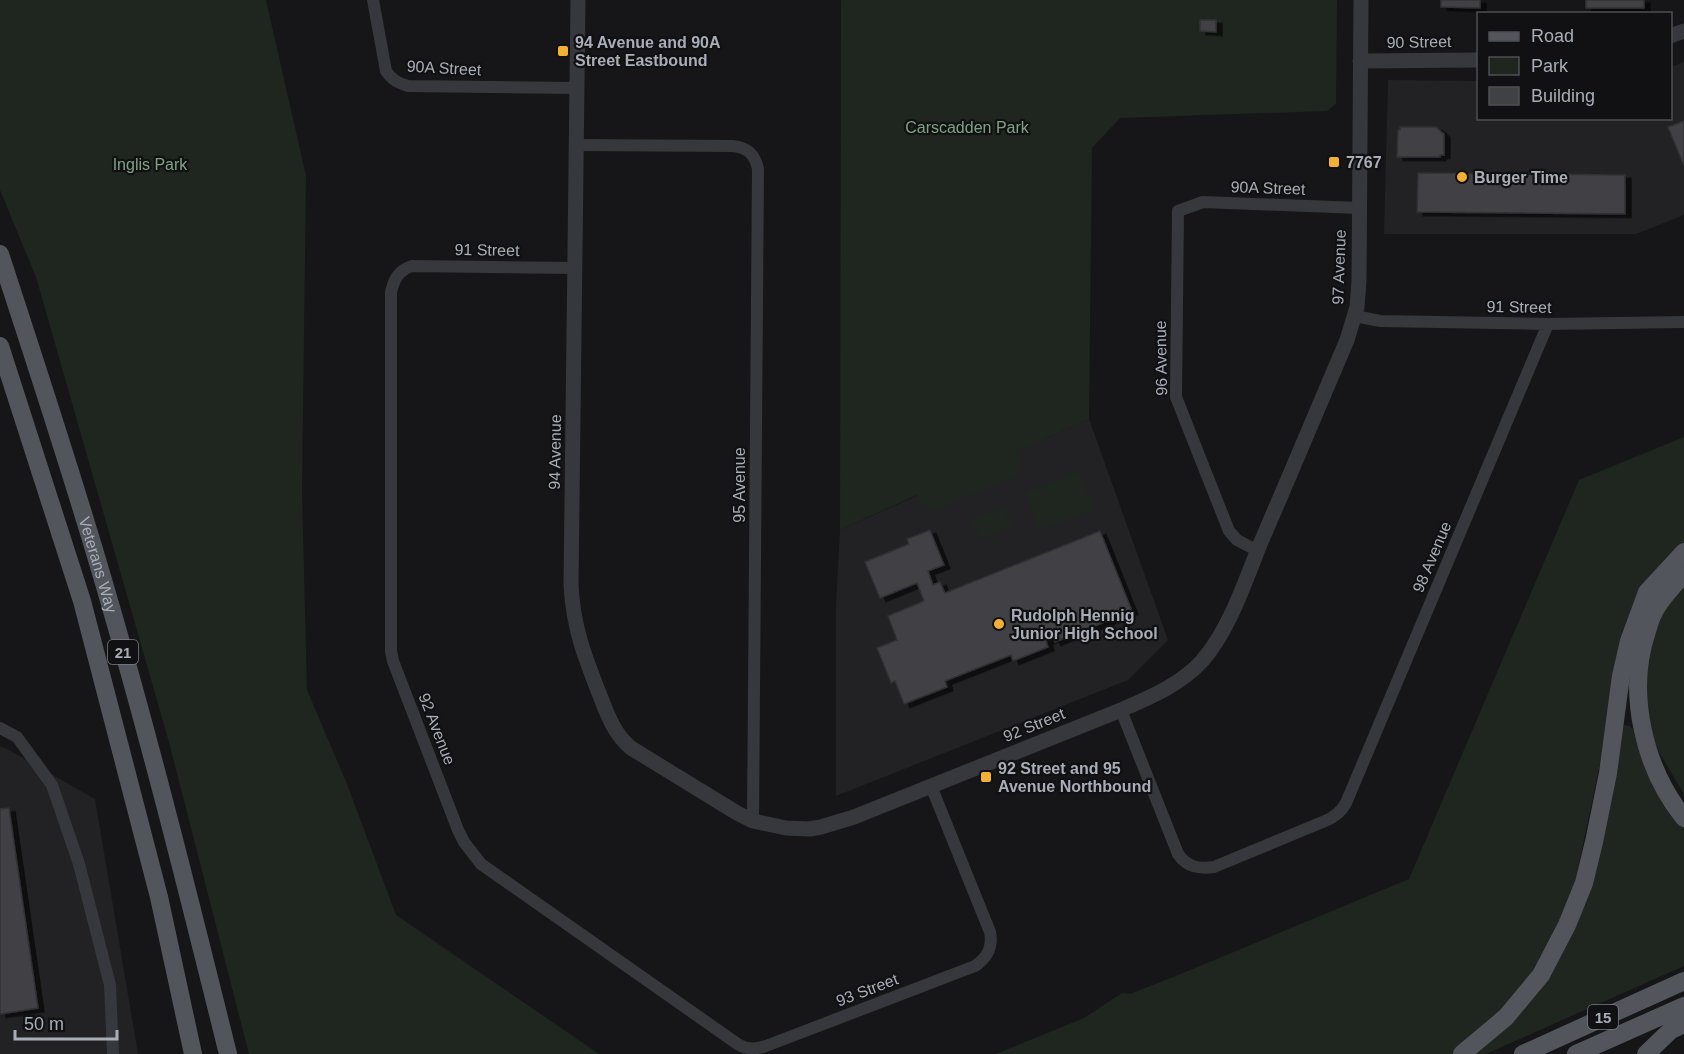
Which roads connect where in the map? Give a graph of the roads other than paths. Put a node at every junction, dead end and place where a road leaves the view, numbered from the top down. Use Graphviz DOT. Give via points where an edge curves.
graph roads {
  1 [pos="373,0"];
  2 [pos="578,0"];
  3 [pos="1360,0"];
  4 [pos="1477,60"];
  5 [pos="1360,61"];
  6 [pos="577,88"];
  7 [pos="577,145"];
  8 [pos="1359,207"];
  9 [pos="1178,211"];
  10 [pos="0,254"];
  11 [pos="575,268"];
  12 [pos="400,273"];
  13 [pos="1355,316"];
  14 [pos="1684,322"];
  15 [pos="1548,324"];
  16 [pos="0,346"];
  17 [pos="1258,551"];
  18 [pos="1684,552"];
  19 [pos="1684,574"];
  20 [pos="1121,710"];
  21 [pos="0,728"];
  22 [pos="931,786"];
  23 [pos="1684,818"];
  24 [pos="753,821"];
  25 [pos="1684,981"];
  26 [pos="1684,1006"];
  27 [pos="1684,1024"];
  28 [pos="749,1048"];
  29 [pos="114,1054"];
  30 [pos="193,1054"];
  31 [pos="228,1054"];
  32 [pos="1462,1054"];
  33 [pos="1523,1054"];
  34 [pos="1576,1054"];
  35 [pos="1646,1054"];
  1 -- 6 [label="street, 90A Street" via="386,71 401,84"];
  2 -- 6 [label="street, 94 Avenue"];
  3 -- 5 [label="street, 97 Avenue"];
  4 -- 5 [label="street, 90 Street"];
  5 -- 8 [label="street, 97 Avenue"];
  6 -- 7 [label="street, 94 Avenue"];
  7 -- 11 [label="street, 94 Avenue"];
  7 -- 24 [label="street, 95 Avenue" via="732,146 750,151 757,162"];
  8 -- 9 [label="street, 90A Street" via="1203,202"];
  8 -- 13 [label="street, 97 Avenue" via="1359,296"];
  9 -- 17 [label="street, 96 Avenue" via="1176,397 1229,531"];
  10 -- 31 [label="main road, Veterans Way / 21" via="108,597"];
  11 -- 12 [label="street, 91 Street" via="420,266"];
  11 -- 24 [label="street, 94 Avenue" via="571,585 579,642 611,724 624,743"];
  12 -- 28 [label="street, 92 Avenue" via="391,292 391,651 458,830 481,864 739,1045"];
  13 -- 15 [label="street, 91 Street" via="1380,321"];
  13 -- 17 [label="street, 97 Avenue"];
  14 -- 15 [label="street, 91 Street"];
  15 -- 20 [label="street, 98 Avenue" via="1343,809 1337,815 1214,867 1192,867 1178,854"];
  16 -- 30 [label="main road, Veterans Way / 21" via="82,601 159,897"];
  17 -- 20 [label="street, 92 Street" via="1222,633 1202,661 1170,687"];
  18 -- 32 [label="main road" via="1647,592 1629,640 1594,842 1584,883 1567,925 1534,984 1506,1017"];
  19 -- 23 [label="main road" via="1653,614 1637,681 1651,760 1672,803"];
  20 -- 22 [label="street, 92 Street"];
  21 -- 29 [label="street" via="17,737 52,785 79,864 110,985"];
  22 -- 24 [label="street, 92 Street" via="821,827 786,828"];
  22 -- 28 [label="street, 93 Street" via="990,932 987,956 975,966 766,1046"];
  25 -- 33 [label="main road, 15"];
  26 -- 34 [label="main road, 15"];
  27 -- 35 [label="main road" via="1671,1030"];
}
